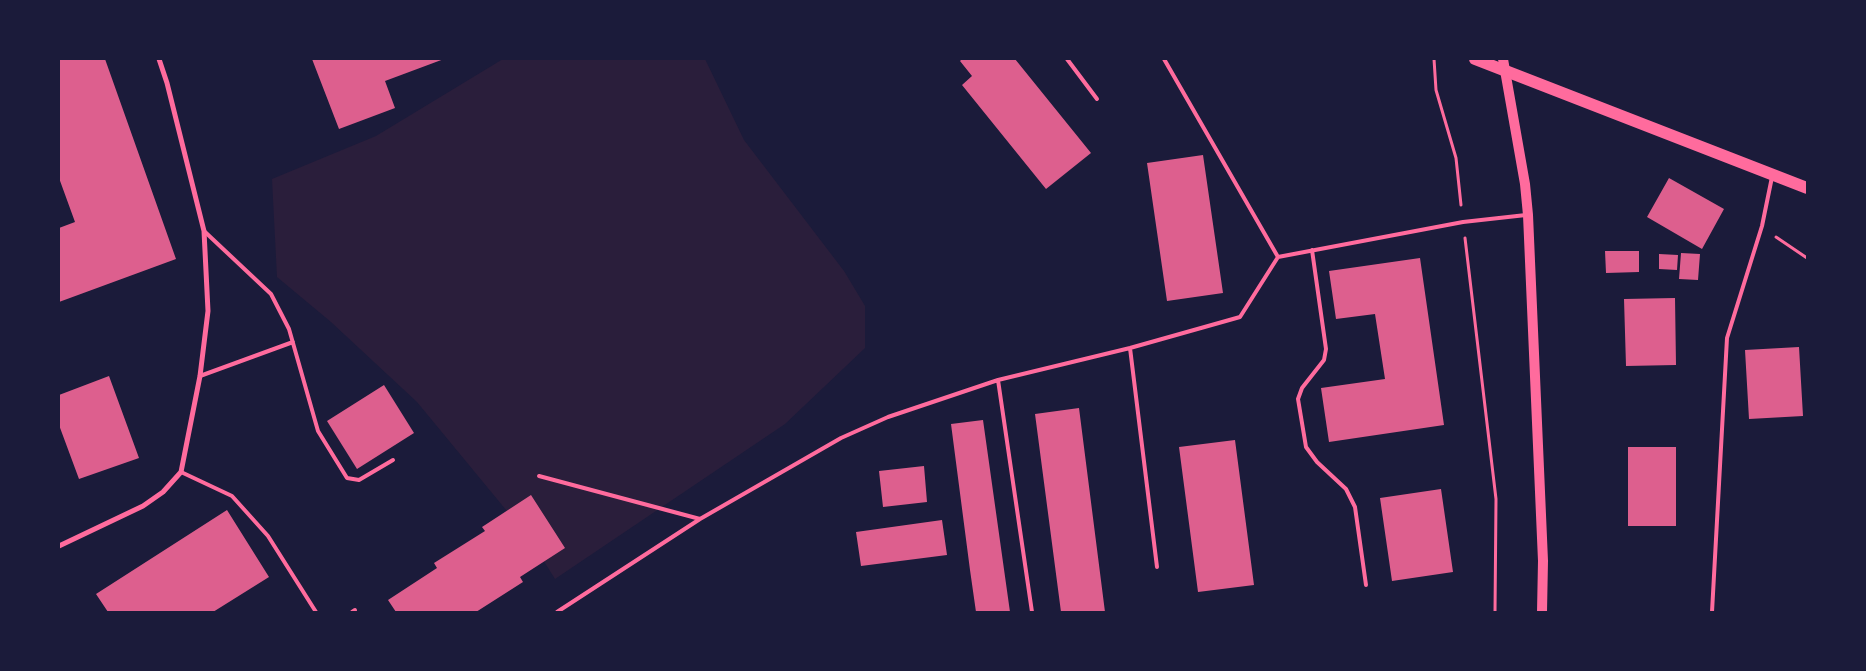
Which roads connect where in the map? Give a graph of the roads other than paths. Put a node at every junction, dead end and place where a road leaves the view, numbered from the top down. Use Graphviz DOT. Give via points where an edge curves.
graph roads {
  1 [pos="159,59"];
  2 [pos="1067,59"];
  3 [pos="1164,59"];
  4 [pos="1475,59"];
  5 [pos="1504,65"];
  6 [pos="1097,99"];
  7 [pos="1772,175"];
  8 [pos="1807,188"];
  9 [pos="1528,215"];
  10 [pos="204,230"];
  11 [pos="1312,250"];
  12 [pos="1278,257"];
  13 [pos="293,342"];
  14 [pos="1130,348"];
  15 [pos="200,376"];
  16 [pos="998,380"];
  17 [pos="393,460"];
  18 [pos="181,472"];
  19 [pos="539,476"];
  20 [pos="700,519"];
  21 [pos="59,546"];
  22 [pos="1157,567"];
  23 [pos="1366,585"];
  24 [pos="316,612"];
  25 [pos="556,612"];
  26 [pos="1032,612"];
  27 [pos="1542,612"];
  28 [pos="1712,612"];
  1 -- 10 [label="street"];
  2 -- 6 [label="lane"];
  3 -- 12 [label="lane"];
  4 -- 5 [label="main road"];
  5 -- 7 [label="main road"];
  5 -- 9 [label="main road"];
  7 -- 8 [label="main road"];
  7 -- 28 [label="lane" via="1762,226 1727,338"];
  9 -- 11 [label="lane" via="1463,222"];
  9 -- 27 [label="main road" via="1543,561"];
  10 -- 13 [label="lane" via="271,294"];
  10 -- 15 [label="street" via="208,311"];
  11 -- 12 [label="lane"];
  11 -- 23 [label="lane" via="1326,349 1324,360 1302,388 1298,399 1306,447 1346,489 1355,507"];
  12 -- 14 [label="lane" via="1240,317"];
  13 -- 15 [label="lane"];
  13 -- 17 [label="lane" via="318,431 347,478 359,480"];
  14 -- 16 [label="lane"];
  14 -- 22 [label="lane"];
  15 -- 18 [label="street"];
  16 -- 20 [label="lane" via="888,417 841,438"];
  16 -- 26 [label="lane"];
  18 -- 21 [label="street" via="163,492 143,506"];
  18 -- 24 [label="lane" via="232,496 268,536"];
  19 -- 20 [label="lane"];
  20 -- 25 [label="lane"];
}
